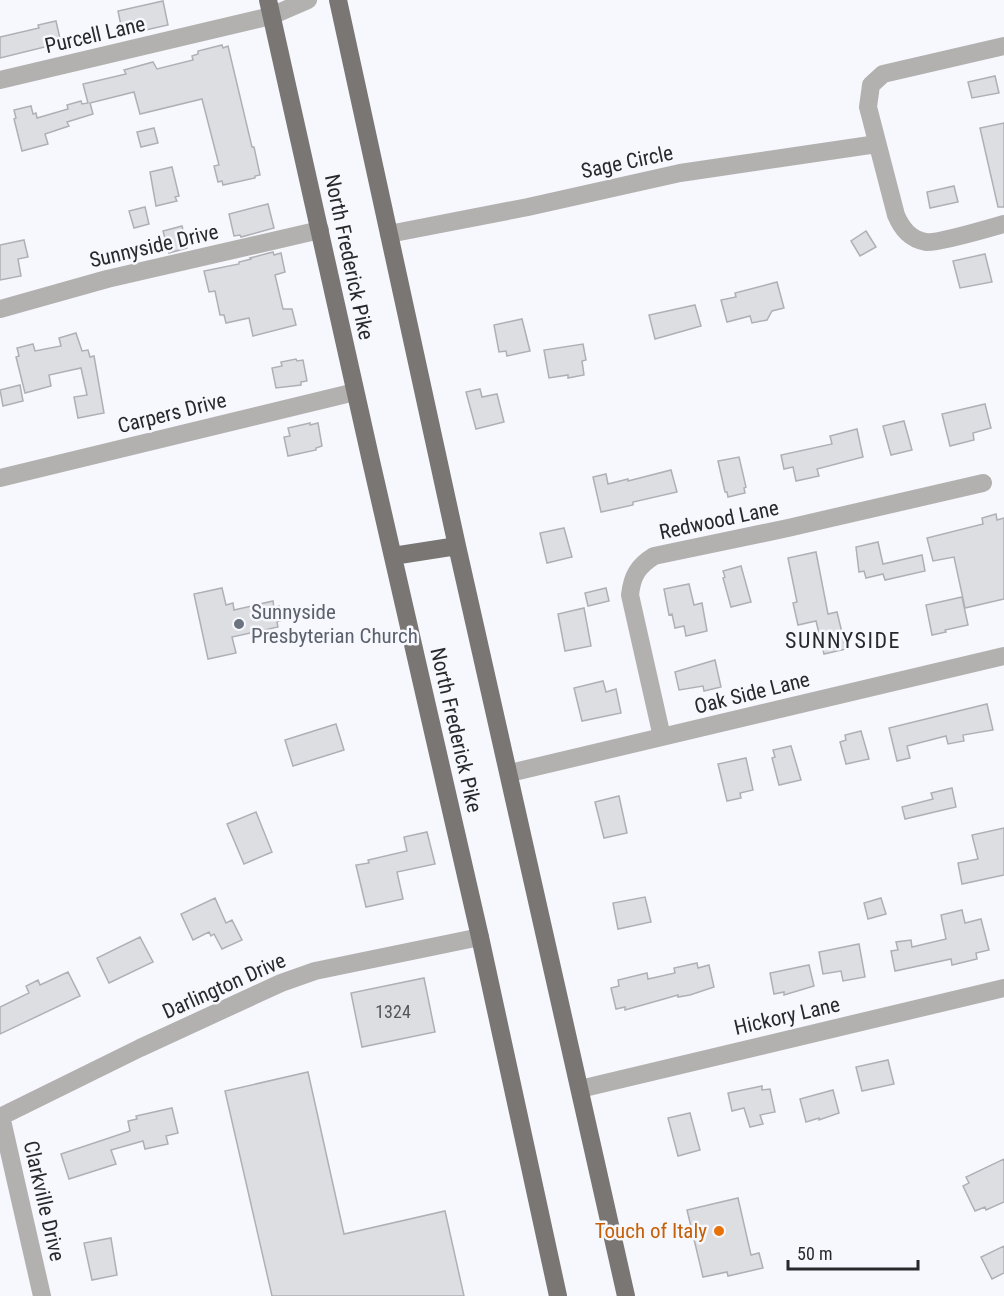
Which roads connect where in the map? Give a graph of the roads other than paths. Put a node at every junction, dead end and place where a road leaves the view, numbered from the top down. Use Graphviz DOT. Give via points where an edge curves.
graph roads {
  1 [pos="308,0"];
  2 [pos="338,0"];
  3 [pos="270,8"];
  4 [pos="1004,46"];
  5 [pos="0,80"];
  6 [pos="877,144"];
  7 [pos="1004,224"];
  8 [pos="320,230"];
  9 [pos="389,234"];
  10 [pos="0,309"];
  11 [pos="355,392"];
  12 [pos="0,478"];
  13 [pos="983,483"];
  14 [pos="457,546"];
  15 [pos="393,556"];
  16 [pos="1004,656"];
  17 [pos="662,738"];
  18 [pos="510,773"];
  19 [pos="480,937"];
  20 [pos="1004,988"];
  21 [pos="580,1089"];
  22 [pos="1,1116"];
  23 [pos="42,1296"];
  24 [pos="558,1296"];
  25 [pos="626,1296"];
  1 -- 3 [label="street, Purcell Lane"];
  2 -- 9 [label="main road, North Frederick Pike"];
  3 -- 5 [label="street, Purcell Lane"];
  3 -- 8 [label="main road, North Frederick Pike"];
  4 -- 6 [label="street" via="883,74 871,85 868,107"];
  6 -- 7 [label="street" via="896,215 911,236 928,242"];
  6 -- 9 [label="street, Sage Circle" via="680,173"];
  8 -- 10 [label="street, Sunnyside Drive" via="107,279"];
  8 -- 11 [label="main road, North Frederick Pike"];
  9 -- 14 [label="main road, North Frederick Pike"];
  11 -- 12 [label="street, Carpers Drive"];
  11 -- 15 [label="main road, North Frederick Pike"];
  13 -- 17 [label="street, Redwood Lane" via="654,556 644,563 635,573 630,595"];
  14 -- 15 [label="main road"];
  14 -- 18 [label="main road, North Frederick Pike"];
  15 -- 19 [label="main road, North Frederick Pike"];
  16 -- 17 [label="street, Oak Side Lane"];
  17 -- 18 [label="street, Oak Side Lane"];
  18 -- 21 [label="main road, North Frederick Pike"];
  19 -- 22 [label="street, Darlington Drive" via="315,971 280,983"];
  19 -- 24 [label="main road, North Frederick Pike"];
  20 -- 21 [label="street, Hickory Lane"];
  21 -- 25 [label="main road, North Frederick Pike"];
  22 -- 23 [label="street, Clarkville Drive"];
}
